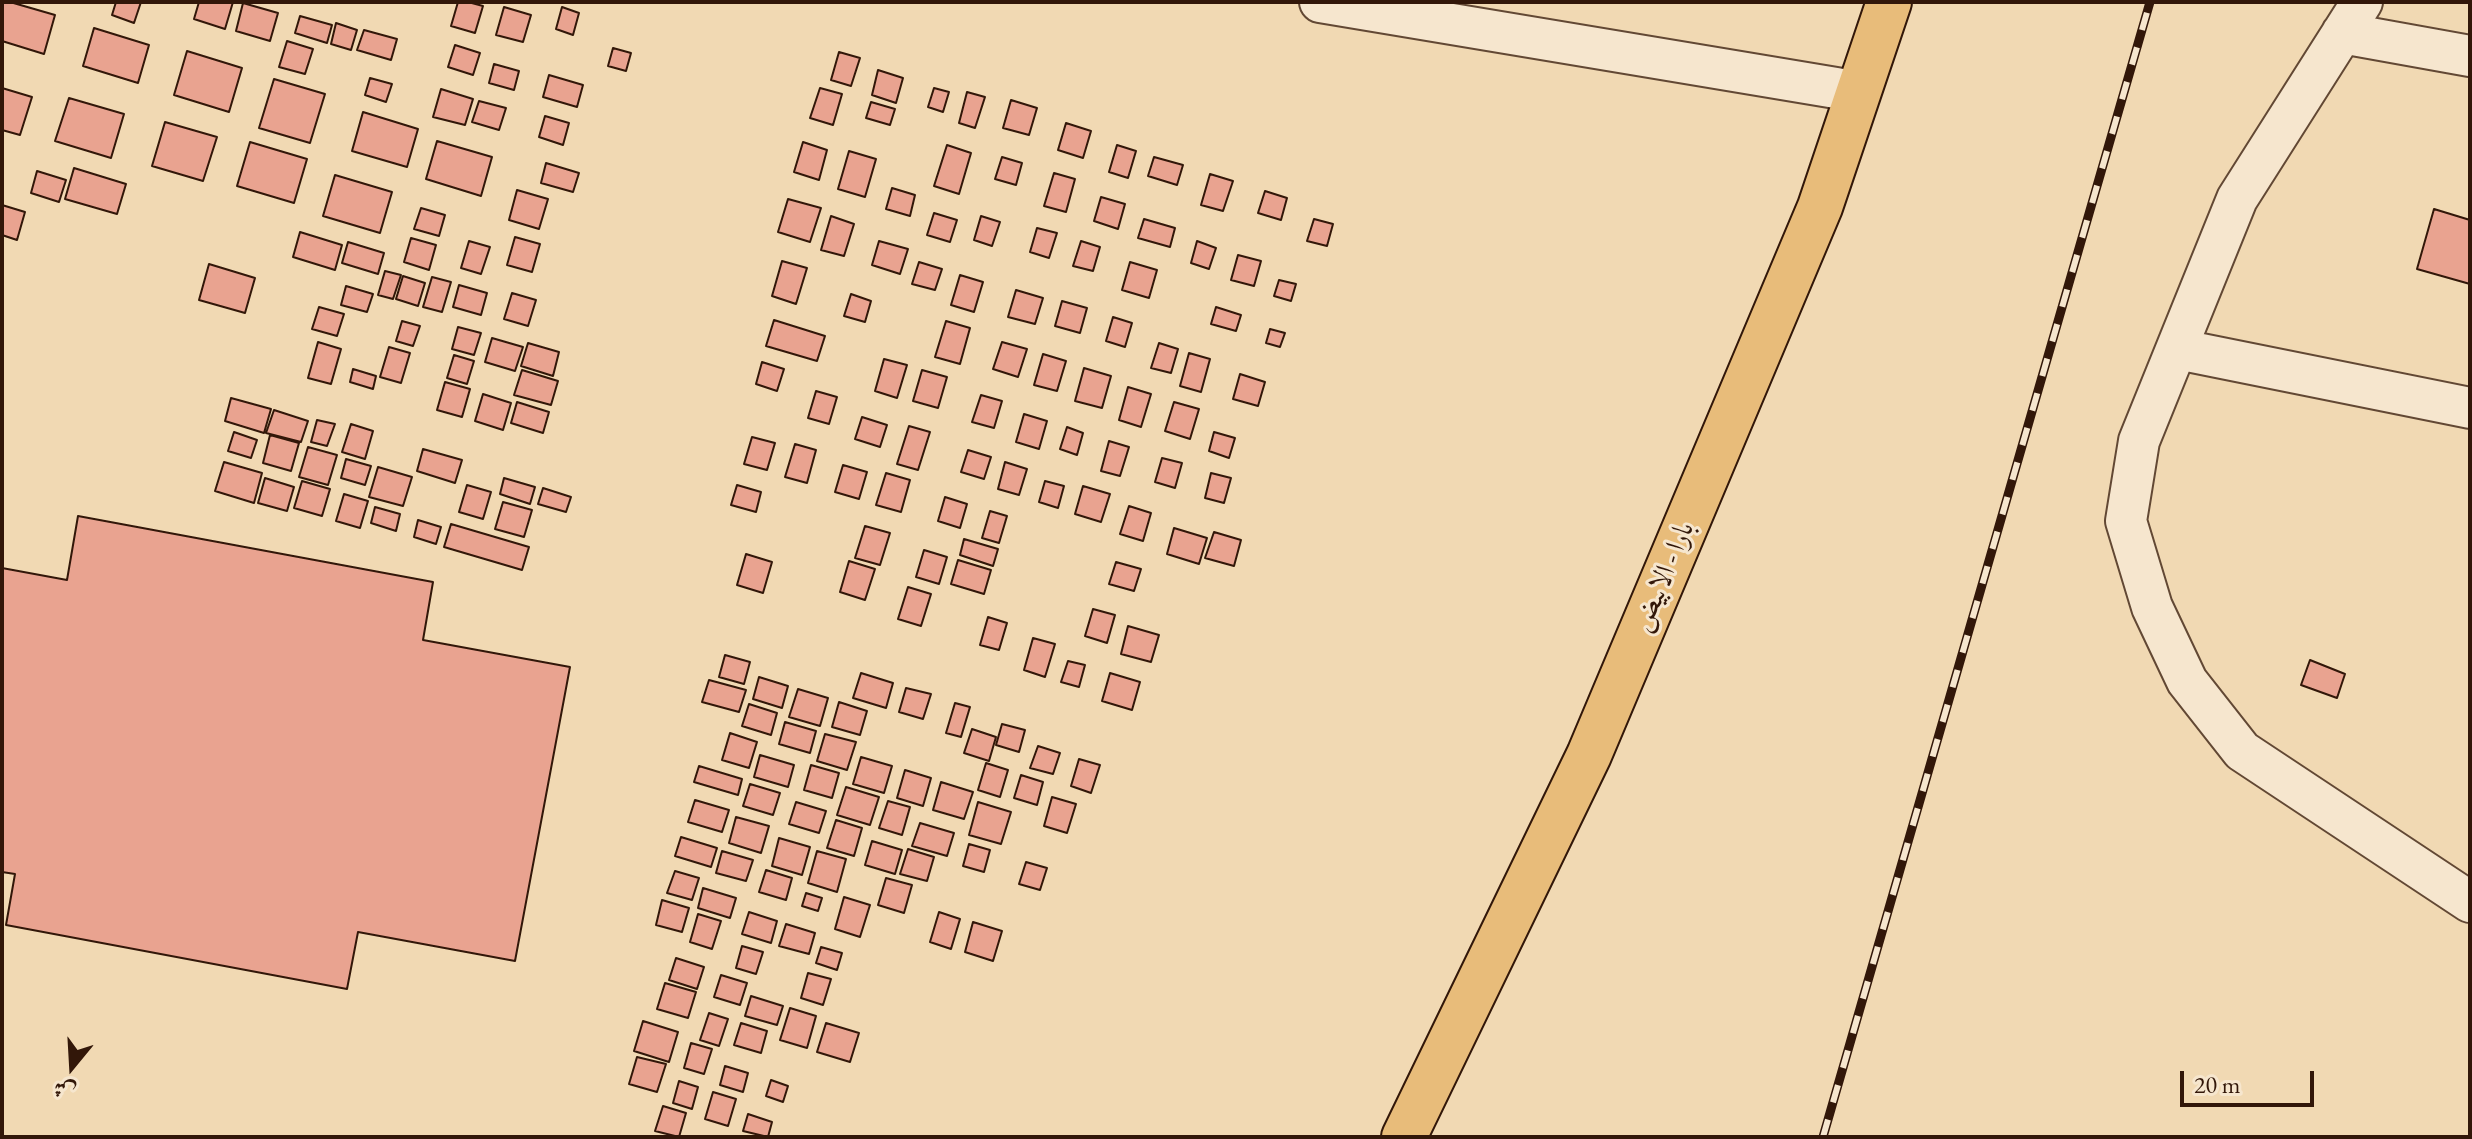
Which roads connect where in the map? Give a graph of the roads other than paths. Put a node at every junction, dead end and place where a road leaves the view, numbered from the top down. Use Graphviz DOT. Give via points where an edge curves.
graph roads {
  1 [pos="1320,2"];
  2 [pos="1889,2"];
  3 [pos="2352,18"];
  4 [pos="2470,56"];
  5 [pos="1860,92"];
  6 [pos="2177,349"];
  7 [pos="2470,408"];
  8 [pos="2470,902"];
  9 [pos="1404,1137"];
  1 -- 5 [label="street"];
  2 -- 5 [label="main road, بارا - الابيض"];
  3 -- 4 [label="street"];
  3 -- 6 [label="street" via="2237,199"];
  5 -- 9 [label="main road, بارا - الابيض" via="1820,207 1589,755"];
  6 -- 7 [label="street"];
  6 -- 8 [label="street" via="2139,441 2126,521 2152,607 2187,681 2242,751"];
}
